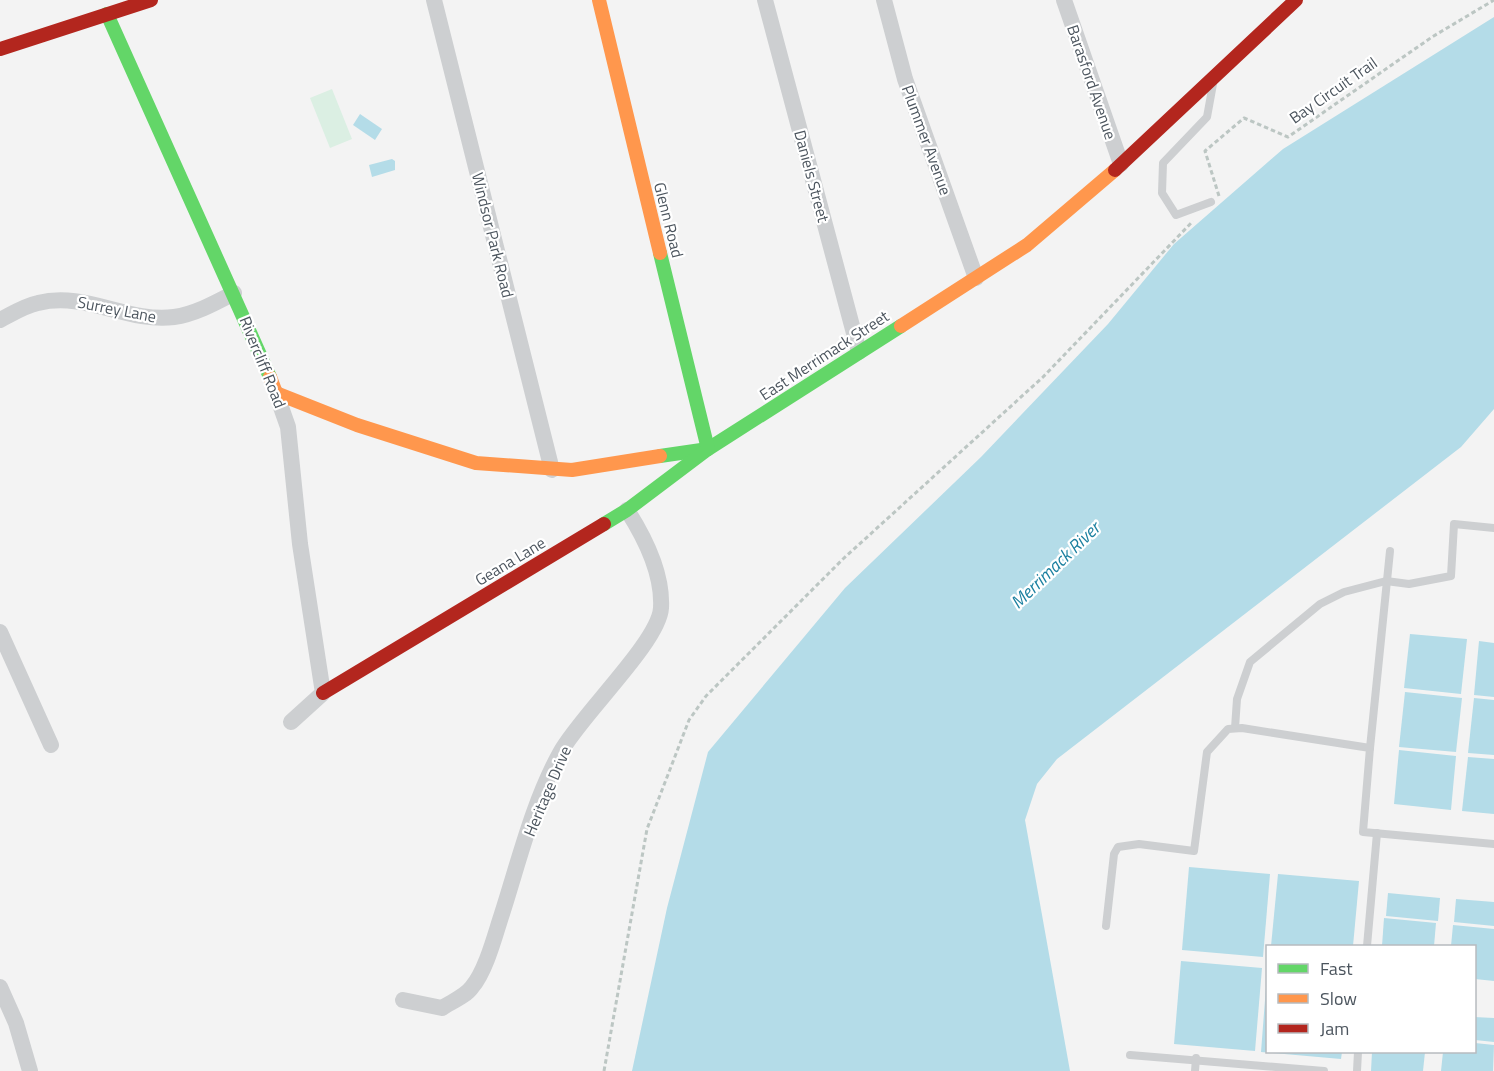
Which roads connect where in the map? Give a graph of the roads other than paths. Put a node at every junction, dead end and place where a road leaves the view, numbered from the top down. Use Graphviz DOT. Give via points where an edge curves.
graph roads {
  1 [pos="151,0"];
  2 [pos="434,0"];
  3 [pos="599,0"];
  4 [pos="765,0"];
  5 [pos="884,0"];
  6 [pos="1064,0"];
  7 [pos="1296,0"];
  8 [pos="106,7"];
  9 [pos="0,49"];
  10 [pos="1214,77"];
  11 [pos="1121,164"];
  12 [pos="1211,202"];
  13 [pos="976,278"];
  14 [pos="234,293"];
  15 [pos="0,320"];
  16 [pos="859,352"];
  17 [pos="276,393"];
  18 [pos="708,448"];
  19 [pos="552,470"];
  20 [pos="627,510"];
  21 [pos="1494,528"];
  22 [pos="1390,551"];
  23 [pos="1386,581"];
  24 [pos="0,632"];
  25 [pos="323,693"];
  26 [pos="291,722"];
  27 [pos="1235,728"];
  28 [pos="51,745"];
  29 [pos="1370,748"];
  30 [pos="1377,833"];
  31 [pos="1494,844"];
  32 [pos="1106,926"];
  33 [pos="1368,945"];
  34 [pos="0,987"];
  35 [pos="403,1000"];
  36 [pos="1358,1053"];
  37 [pos="1130,1055"];
  38 [pos="1196,1058"];
  39 [pos="30,1071"];
  40 [pos="1195,1071"];
  41 [pos="1324,1071"];
  42 [pos="1357,1071"];
  1 -- 8 [label="street"];
  2 -- 19 [label="street, Windsor Park Road"];
  3 -- 18 [label="street, Glenn Road"];
  4 -- 16 [label="street, Daniels Street"];
  5 -- 13 [label="street, Plummer Avenue" via="905,79"];
  6 -- 11 [label="street, Barasford Avenue"];
  7 -- 10 [label="street, East Merrimack Street"];
  8 -- 9 [label="street"];
  8 -- 14 [label="street, Rivercliff Road"];
  10 -- 11 [label="street, East Merrimack Street"];
  10 -- 12 [label="lane" via="1207,117 1163,163 1162,193 1176,215"];
  11 -- 13 [label="street, East Merrimack Street" via="1027,245"];
  13 -- 16 [label="street, East Merrimack Street"];
  14 -- 15 [label="street, Surrey Lane" via="197,311 173,317 132,315 61,299 29,305"];
  14 -- 17 [label="street, Rivercliff Road"];
  16 -- 18 [label="street, East Merrimack Street"];
  17 -- 19 [label="street, East Merrimack Street" via="357,425 476,463"];
  17 -- 25 [label="street, Rivercliff Road" via="288,426 300,544"];
  18 -- 19 [label="street, East Merrimack Street"];
  18 -- 20 [label="street, Geana Lane"];
  20 -- 25 [label="street, Geana Lane"];
  20 -- 35 [label="street, Heritage Drive" via="642,533 656,570 661,609 645,644 560,752 537,806 492,945 472,988 442,1008"];
  21 -- 23 [label="lane" via="1454,524 1451,576 1409,584"];
  22 -- 23 [label="lane"];
  23 -- 27 [label="lane" via="1344,591 1320,604 1250,662 1239,690"];
  23 -- 29 [label="lane"];
  24 -- 28 [label="street"];
  25 -- 26 [label="street"];
  27 -- 29 [label="lane"];
  27 -- 32 [label="lane" via="1228,729 1207,752 1194,851 1139,844 1118,847"];
  29 -- 30 [label="lane" via="1363,832"];
  30 -- 31 [label="lane"];
  30 -- 33 [label="lane"];
  34 -- 39 [label="street"];
  36 -- 42 [label="lane"];
  37 -- 38 [label="lane"];
  38 -- 40 [label="lane"];
  38 -- 41 [label="lane"];
}
